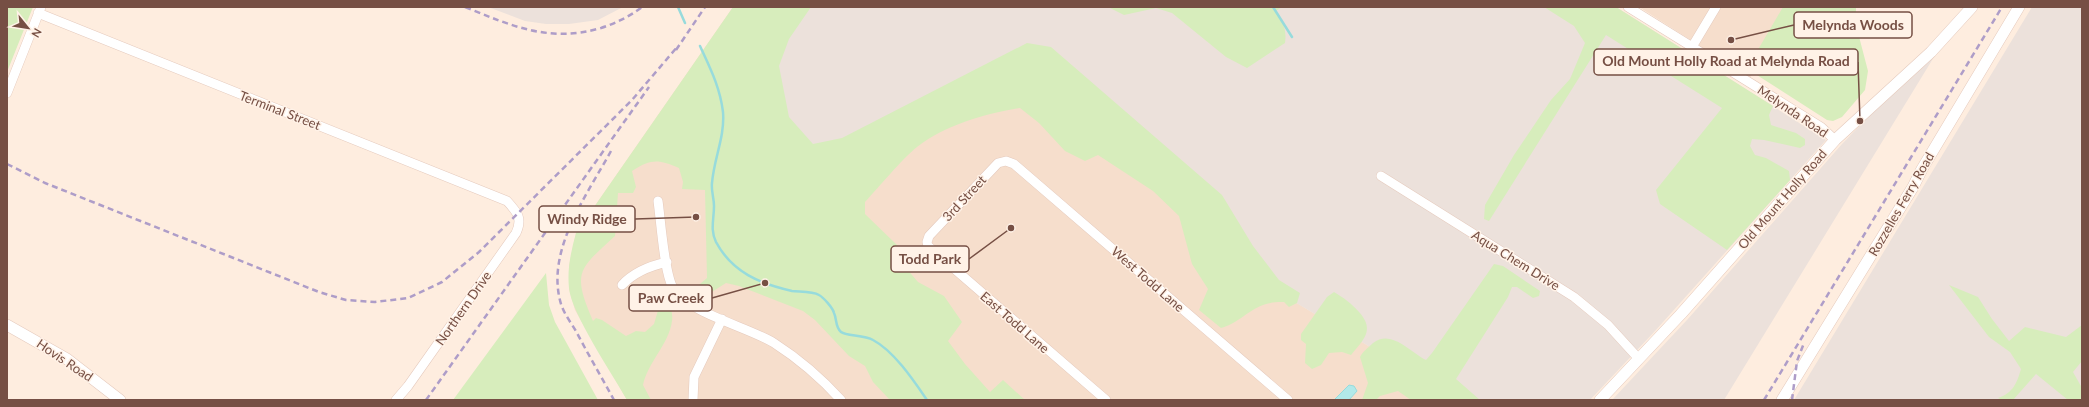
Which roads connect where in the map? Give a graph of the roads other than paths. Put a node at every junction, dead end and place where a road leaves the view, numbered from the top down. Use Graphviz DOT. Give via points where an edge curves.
graph roads {
  1 [pos="1628,7"];
  2 [pos="1716,7"];
  3 [pos="1972,7"];
  4 [pos="2019,7"];
  5 [pos="39,10"];
  6 [pos="1692,46"];
  7 [pos="7,93"];
  8 [pos="1835,140"];
  9 [pos="1006,161"];
  10 [pos="1381,176"];
  11 [pos="658,202"];
  12 [pos="518,213"];
  13 [pos="927,242"];
  14 [pos="667,262"];
  15 [pos="622,286"];
  16 [pos="722,319"];
  17 [pos="7,325"];
  18 [pos="1639,358"];
  19 [pos="120,400"];
  20 [pos="396,400"];
  21 [pos="693,400"];
  22 [pos="841,400"];
  23 [pos="1106,400"];
  24 [pos="1288,400"];
  25 [pos="1600,400"];
  26 [pos="1782,400"];
  1 -- 6 [label="street, Melynda Road"];
  2 -- 6 [label="street"];
  3 -- 8 [label="street, Old Mount Holly Road" via="1931,52"];
  4 -- 26 [label="street, Rozzelles Ferry Road" via="1909,194"];
  5 -- 7 [label="street"];
  5 -- 12 [label="street, Terminal Street" via="492,193 507,201"];
  6 -- 8 [label="street, Melynda Road" via="1821,127"];
  8 -- 18 [label="street, Old Mount Holly Road"];
  9 -- 13 [label="street, 3rd Street" via="995,165 929,236"];
  9 -- 24 [label="street, West Todd Lane" via="1014,164"];
  10 -- 18 [label="street, Aqua Chem Drive" via="1574,297 1608,325"];
  11 -- 14 [label="street"];
  12 -- 20 [label="street, Northern Drive" via="520,223 516,233"];
  13 -- 23 [label="street, East Todd Lane" via="929,248 946,264"];
  14 -- 15 [label="street" via="637,272"];
  14 -- 16 [label="street" via="669,277 679,296"];
  16 -- 21 [label="street" via="694,377"];
  16 -- 22 [label="street" via="773,343 796,358"];
  17 -- 19 [label="street, Hovis Road" via="67,359"];
  18 -- 25 [label="street, Old Mount Holly Road"];
}
